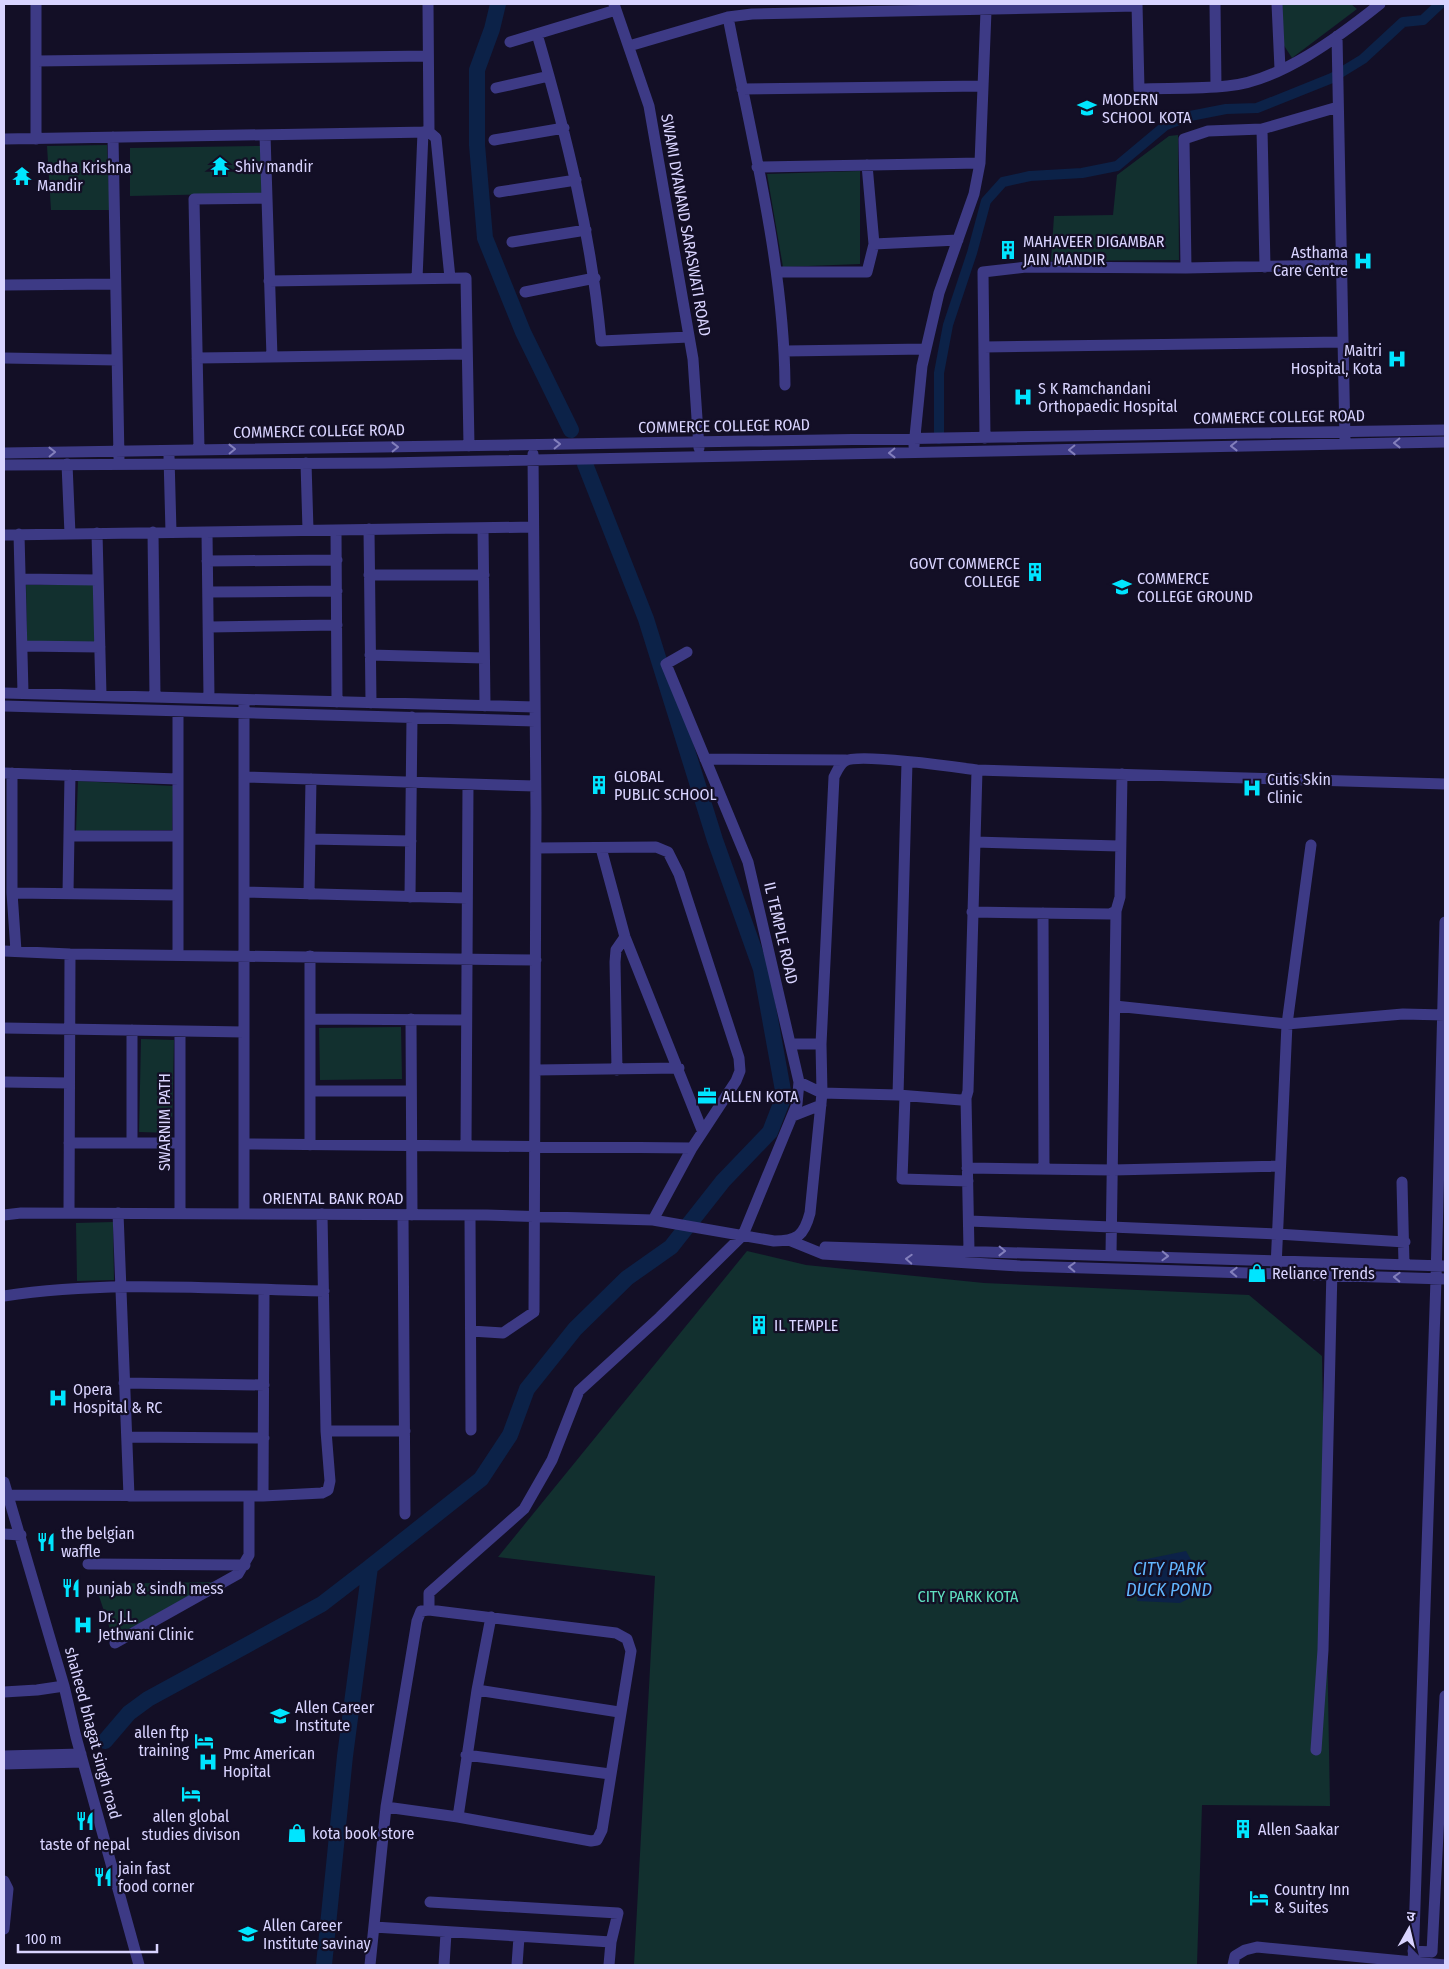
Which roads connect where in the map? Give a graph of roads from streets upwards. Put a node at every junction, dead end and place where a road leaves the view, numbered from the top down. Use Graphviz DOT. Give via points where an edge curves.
graph roads {
  1 [pos="36,4"];
  2 [pos="428,4"];
  3 [pos="1215,4"];
  4 [pos="1277,4"];
  5 [pos="1137,5"];
  6 [pos="1372,6"];
  7 [pos="615,7"];
  8 [pos="843,8"];
  9 [pos="898,8"];
  10 [pos="787,9"];
  11 [pos="986,11"];
  12 [pos="728,17"];
  13 [pos="537,34"];
  14 [pos="1337,36"];
  15 [pos="510,42"];
  16 [pos="628,46"];
  17 [pos="428,56"];
  18 [pos="36,61"];
  19 [pos="1280,69"];
  20 [pos="549,76"];
  21 [pos="983,86"];
  22 [pos="1216,86"];
  23 [pos="496,88"];
  24 [pos="742,89"];
  25 [pos="1338,107"];
  26 [pos="564,128"];
  27 [pos="1262,129"];
  28 [pos="426,132"];
  29 [pos="265,135"];
  30 [pos="113,137"];
  31 [pos="36,138"];
  32 [pos="4,139"];
  33 [pos="494,140"];
  34 [pos="980,163"];
  35 [pos="867,165"];
  36 [pos="757,167"];
  37 [pos="576,180"];
  38 [pos="499,192"];
  39 [pos="267,198"];
  40 [pos="586,230"];
  41 [pos="958,240"];
  42 [pos="512,242"];
  43 [pos="874,244"];
  44 [pos="1341,265"];
  45 [pos="1266,266"];
  46 [pos="1186,268"];
  47 [pos="777,272"];
  48 [pos="450,278"];
  49 [pos="595,278"];
  50 [pos="417,279"];
  51 [pos="270,281"];
  52 [pos="115,284"];
  53 [pos="4,285"];
  54 [pos="525,292"];
  55 [pos="689,338"];
  56 [pos="1342,342"];
  57 [pos="984,347"];
  58 [pos="926,349"];
  59 [pos="785,351"];
  60 [pos="467,354"];
  61 [pos="272,357"];
  62 [pos="4,358"];
  63 [pos="197,358"];
  64 [pos="117,360"];
  65 [pos="785,385"];
  66 [pos="1445,430"];
  67 [pos="985,438"];
  68 [pos="1345,438"];
  69 [pos="914,439"];
  70 [pos="1445,442"];
  71 [pos="698,443"];
  72 [pos="533,445"];
  73 [pos="469,446"];
  74 [pos="199,449"];
  75 [pos="119,450"];
  76 [pos="169,450"];
  77 [pos="4,453"];
  78 [pos="915,453"];
  79 [pos="699,457"];
  80 [pos="533,460"];
  81 [pos="119,463"];
  82 [pos="170,463"];
  83 [pos="306,463"];
  84 [pos="67,464"];
  85 [pos="4,465"];
  86 [pos="533,527"];
  87 [pos="483,528"];
  88 [pos="369,529"];
  89 [pos="308,530"];
  90 [pos="336,530"];
  91 [pos="153,532"];
  92 [pos="171,532"];
  93 [pos="207,532"];
  94 [pos="97,533"];
  95 [pos="19,534"];
  96 [pos="70,534"];
  97 [pos="4,535"];
  98 [pos="207,560"];
  99 [pos="337,560"];
  100 [pos="370,575"];
  101 [pos="484,575"];
  102 [pos="20,579"];
  103 [pos="98,580"];
  104 [pos="337,591"];
  105 [pos="208,592"];
  106 [pos="337,625"];
  107 [pos="210,627"];
  108 [pos="22,646"];
  109 [pos="100,647"];
  110 [pos="687,652"];
  111 [pos="370,655"];
  112 [pos="484,658"];
  113 [pos="4,693"];
  114 [pos="23,693"];
  115 [pos="101,695"];
  116 [pos="155,697"];
  117 [pos="209,698"];
  118 [pos="244,699"];
  119 [pos="336,702"];
  120 [pos="371,703"];
  121 [pos="4,706"];
  122 [pos="485,706"];
  123 [pos="535,707"];
  124 [pos="178,711"];
  125 [pos="244,713"];
  126 [pos="412,717"];
  127 [pos="535,721"];
  128 [pos="705,759"];
  129 [pos="846,760"];
  130 [pos="908,762"];
  131 [pos="977,770"];
  132 [pos="8,773"];
  133 [pos="1122,774"];
  134 [pos="70,775"];
  135 [pos="244,777"];
  136 [pos="178,779"];
  137 [pos="311,779"];
  138 [pos="411,782"];
  139 [pos="468,784"];
  140 [pos="1445,784"];
  141 [pos="535,786"];
  142 [pos="69,836"];
  143 [pos="178,836"];
  144 [pos="310,839"];
  145 [pos="411,841"];
  146 [pos="974,842"];
  147 [pos="1311,845"];
  148 [pos="1119,846"];
  149 [pos="536,848"];
  150 [pos="601,848"];
  151 [pos="12,892"];
  152 [pos="244,892"];
  153 [pos="68,893"];
  154 [pos="309,894"];
  155 [pos="178,895"];
  156 [pos="410,896"];
  157 [pos="467,898"];
  158 [pos="1116,911"];
  159 [pos="972,912"];
  160 [pos="1043,913"];
  161 [pos="1445,922"];
  162 [pos="625,937"];
  163 [pos="10,951"];
  164 [pos="70,954"];
  165 [pos="178,954"];
  166 [pos="244,955"];
  167 [pos="310,956"];
  168 [pos="466,959"];
  169 [pos="536,960"];
  170 [pos="1115,1006"];
  171 [pos="1444,1015"];
  172 [pos="310,1019"];
  173 [pos="411,1019"];
  174 [pos="466,1020"];
  175 [pos="1287,1024"];
  176 [pos="4,1028"];
  177 [pos="69,1029"];
  178 [pos="132,1030"];
  179 [pos="180,1031"];
  180 [pos="244,1032"];
  181 [pos="791,1044"];
  182 [pos="821,1044"];
  183 [pos="679,1068"];
  184 [pos="536,1070"];
  185 [pos="617,1070"];
  186 [pos="4,1082"];
  187 [pos="799,1082"];
  188 [pos="69,1083"];
  189 [pos="1443,1088"];
  190 [pos="310,1091"];
  191 [pos="411,1091"];
  192 [pos="901,1096"];
  193 [pos="966,1098"];
  194 [pos="821,1099"];
  195 [pos="793,1116"];
  196 [pos="1443,1123"];
  197 [pos="702,1130"];
  198 [pos="69,1143"];
  199 [pos="132,1143"];
  200 [pos="180,1143"];
  201 [pos="244,1144"];
  202 [pos="310,1145"];
  203 [pos="412,1146"];
  204 [pos="466,1146"];
  205 [pos="536,1146"];
  206 [pos="692,1148"];
  207 [pos="1280,1166"];
  208 [pos="967,1168"];
  209 [pos="1044,1169"];
  210 [pos="1113,1170"];
  211 [pos="968,1181"];
  212 [pos="1402,1182"];
  213 [pos="69,1213"];
  214 [pos="118,1213"];
  215 [pos="180,1213"];
  216 [pos="244,1214"];
  217 [pos="322,1214"];
  218 [pos="4,1215"];
  219 [pos="407,1215"];
  220 [pos="470,1215"];
  221 [pos="536,1217"];
  222 [pos="658,1221"];
  223 [pos="968,1221"];
  224 [pos="1112,1227"];
  225 [pos="1277,1234"];
  226 [pos="743,1236"];
  227 [pos="791,1241"];
  228 [pos="1405,1242"];
  229 [pos="814,1250"];
  230 [pos="969,1250"];
  231 [pos="1111,1255"];
  232 [pos="1276,1260"];
  233 [pos="1332,1262"];
  234 [pos="1404,1264"];
  235 [pos="1441,1266"];
  236 [pos="1276,1274"];
  237 [pos="1332,1275"];
  238 [pos="1441,1279"];
  239 [pos="121,1288"];
  240 [pos="264,1290"];
  241 [pos="324,1291"];
  242 [pos="4,1296"];
  243 [pos="471,1331"];
  244 [pos="124,1383"];
  245 [pos="264,1386"];
  246 [pos="471,1430"];
  247 [pos="326,1431"];
  248 [pos="405,1432"];
  249 [pos="126,1437"];
  250 [pos="264,1438"];
  251 [pos="4,1482"];
  252 [pos="6,1496"];
  253 [pos="129,1496"];
  254 [pos="249,1496"];
  255 [pos="264,1496"];
  256 [pos="405,1514"];
  257 [pos="4,1534"];
  258 [pos="21,1535"];
  259 [pos="88,1564"];
  260 [pos="244,1565"];
  261 [pos="429,1610"];
  262 [pos="491,1617"];
  263 [pos="115,1643"];
  264 [pos="64,1686"];
  265 [pos="5,1689"];
  266 [pos="477,1690"];
  267 [pos="1445,1696"];
  268 [pos="619,1712"];
  269 [pos="1316,1750"];
  270 [pos="466,1755"];
  271 [pos="4,1756"];
  272 [pos="82,1758"];
  273 [pos="4,1764"];
  274 [pos="610,1774"];
  275 [pos="386,1807"];
  276 [pos="458,1817"];
  277 [pos="4,1881"];
  278 [pos="430,1902"];
  279 [pos="374,1927"];
  280 [pos="4,1929"];
  281 [pos="446,1933"];
  282 [pos="519,1937"];
  283 [pos="611,1942"];
  284 [pos="1432,1952"];
  285 [pos="1413,1959"];
  286 [pos="1432,1964"];
  287 [pos="139,1965"];
  288 [pos="370,1965"];
  289 [pos="444,1965"];
  290 [pos="517,1965"];
  291 [pos="609,1965"];
  292 [pos="1232,1965"];
  293 [pos="1445,1965"];
  1 -- 18 [label="street"];
  2 -- 17 [label="street"];
  3 -- 22 [label="street"];
  4 -- 19 [label="street"];
  5 -- 11 [label="street"];
  5 -- 22 [label="street" via="1139,89"];
  6 -- 14 [label="street"];
  7 -- 13 [label="street"];
  7 -- 16 [label="street, SWAMI DYANAND SARASWATI ROAD"];
  8 -- 9 [label="street"];
  8 -- 10 [label="street"];
  9 -- 11 [label="street"];
  10 -- 12 [label="street"];
  11 -- 21 [label="street"];
  12 -- 16 [label="street"];
  12 -- 24 [label="street"];
  13 -- 15 [label="street"];
  13 -- 20 [label="street"];
  14 -- 19 [label="street"];
  14 -- 25 [label="street"];
  16 -- 55 [label="street, SWAMI DYANAND SARASWATI ROAD" via="649,106"];
  17 -- 18 [label="street"];
  17 -- 28 [label="street"];
  18 -- 31 [label="street"];
  19 -- 22 [label="street" via="1252,81"];
  20 -- 23 [label="street"];
  20 -- 26 [label="street"];
  21 -- 24 [label="street"];
  21 -- 34 [label="street"];
  24 -- 36 [label="street"];
  25 -- 27 [label="street"];
  25 -- 44 [label="street"];
  26 -- 33 [label="street"];
  26 -- 37 [label="street"];
  27 -- 45 [label="street"];
  27 -- 46 [label="street" via="1208,131 1184,139"];
  28 -- 29 [label="street"];
  28 -- 48 [label="street" via="436,138"];
  28 -- 50 [label="street"];
  29 -- 30 [label="street"];
  29 -- 39 [label="street"];
  30 -- 31 [label="street"];
  30 -- 52 [label="street"];
  31 -- 32 [label="street"];
  34 -- 35 [label="street"];
  34 -- 41 [label="street" via="974,194"];
  35 -- 36 [label="street"];
  35 -- 43 [label="street"];
  36 -- 47 [label="street"];
  37 -- 38 [label="street"];
  37 -- 40 [label="street"];
  39 -- 51 [label="street"];
  39 -- 63 [label="street" via="194,199"];
  40 -- 42 [label="street"];
  40 -- 49 [label="street"];
  41 -- 43 [label="street"];
  41 -- 58 [label="street" via="939,293"];
  43 -- 47 [label="street" via="867,272"];
  44 -- 45 [label="street"];
  44 -- 56 [label="street"];
  45 -- 46 [label="street"];
  46 -- 57 [label="street" via="1026,268 982,272"];
  47 -- 59 [label="street"];
  48 -- 50 [label="street"];
  48 -- 60 [label="street" via="466,278"];
  49 -- 54 [label="street"];
  49 -- 55 [label="street" via="601,341"];
  50 -- 51 [label="street"];
  51 -- 61 [label="street"];
  52 -- 53 [label="street"];
  52 -- 64 [label="street"];
  55 -- 71 [label="street, SWAMI DYANAND SARASWATI ROAD"];
  56 -- 57 [label="street"];
  56 -- 68 [label="street"];
  57 -- 67 [label="street"];
  58 -- 59 [label="street"];
  58 -- 69 [label="street"];
  59 -- 65 [label="street"];
  60 -- 61 [label="street"];
  60 -- 73 [label="street"];
  61 -- 63 [label="street"];
  62 -- 64 [label="street"];
  63 -- 74 [label="street"];
  64 -- 75 [label="street"];
  66 -- 68 [label="street, COMMERCE COLLEGE ROAD"];
  67 -- 68 [label="street, COMMERCE COLLEGE ROAD"];
  67 -- 69 [label="street, COMMERCE COLLEGE ROAD"];
  70 -- 68 [label="street, one-way"];
  68 -- 78 [label="street, one-way"];
  69 -- 71 [label="street, COMMERCE COLLEGE ROAD"];
  69 -- 78 [label="street"];
  72 -- 71 [label="street, COMMERCE COLLEGE ROAD, one-way"];
  71 -- 79 [label="street, SWAMI DYANAND SARASWATI ROAD"];
  72 -- 73 [label="street, COMMERCE COLLEGE ROAD"];
  72 -- 80 [label="street"];
  74 -- 73 [label="street, COMMERCE COLLEGE ROAD, one-way"];
  74 -- 76 [label="street, COMMERCE COLLEGE ROAD"];
  75 -- 76 [label="street, COMMERCE COLLEGE ROAD"];
  77 -- 75 [label="street, COMMERCE COLLEGE ROAD, one-way"];
  75 -- 81 [label="street"];
  76 -- 82 [label="street"];
  78 -- 79 [label="street, one-way"];
  79 -- 80 [label="street"];
  80 -- 83 [label="street"];
  80 -- 86 [label="street"];
  81 -- 82 [label="street"];
  81 -- 84 [label="street"];
  82 -- 83 [label="street"];
  82 -- 92 [label="street"];
  83 -- 89 [label="street"];
  84 -- 85 [label="street"];
  84 -- 96 [label="street"];
  86 -- 87 [label="street"];
  86 -- 123 [label="street"];
  87 -- 88 [label="street"];
  87 -- 101 [label="street"];
  88 -- 90 [label="street"];
  88 -- 100 [label="street"];
  89 -- 90 [label="street"];
  89 -- 93 [label="street"];
  90 -- 99 [label="street"];
  91 -- 92 [label="street"];
  91 -- 94 [label="street"];
  91 -- 116 [label="street"];
  92 -- 93 [label="street"];
  93 -- 98 [label="street"];
  94 -- 96 [label="street"];
  94 -- 103 [label="street"];
  95 -- 96 [label="street"];
  95 -- 97 [label="street"];
  95 -- 102 [label="street"];
  98 -- 99 [label="street"];
  98 -- 105 [label="street"];
  99 -- 104 [label="street"];
  100 -- 101 [label="street"];
  100 -- 111 [label="street"];
  101 -- 112 [label="street"];
  102 -- 103 [label="street"];
  102 -- 108 [label="street"];
  103 -- 109 [label="street"];
  104 -- 105 [label="street"];
  104 -- 106 [label="street"];
  105 -- 107 [label="street"];
  106 -- 107 [label="street"];
  106 -- 119 [label="street"];
  107 -- 117 [label="street"];
  108 -- 109 [label="street"];
  108 -- 114 [label="street"];
  109 -- 115 [label="street"];
  110 -- 128 [label="street, IL TEMPLE ROAD" via="666,664"];
  111 -- 112 [label="street"];
  111 -- 120 [label="street"];
  112 -- 122 [label="street"];
  113 -- 114 [label="street"];
  114 -- 115 [label="street"];
  115 -- 116 [label="street"];
  116 -- 117 [label="street"];
  117 -- 118 [label="street"];
  118 -- 119 [label="street"];
  118 -- 125 [label="street"];
  119 -- 120 [label="street"];
  120 -- 122 [label="street"];
  121 -- 124 [label="street"];
  122 -- 123 [label="street"];
  123 -- 127 [label="street"];
  124 -- 125 [label="street"];
  124 -- 136 [label="street"];
  125 -- 126 [label="street"];
  125 -- 135 [label="street"];
  126 -- 127 [label="street"];
  126 -- 138 [label="street"];
  127 -- 141 [label="street"];
  128 -- 129 [label="street"];
  128 -- 181 [label="street, IL TEMPLE ROAD" via="748,862"];
  129 -- 130 [label="street"];
  129 -- 182 [label="street" via="834,777"];
  130 -- 131 [label="street"];
  130 -- 192 [label="street"];
  131 -- 133 [label="street"];
  131 -- 146 [label="street"];
  132 -- 134 [label="street"];
  132 -- 151 [label="street"];
  133 -- 140 [label="street"];
  133 -- 148 [label="street"];
  134 -- 136 [label="street"];
  134 -- 142 [label="street"];
  135 -- 137 [label="street"];
  135 -- 152 [label="street"];
  136 -- 143 [label="street"];
  137 -- 138 [label="street"];
  137 -- 144 [label="street"];
  138 -- 139 [label="street"];
  138 -- 145 [label="street"];
  139 -- 141 [label="street"];
  139 -- 157 [label="street"];
  141 -- 149 [label="street"];
  142 -- 143 [label="street"];
  142 -- 153 [label="street"];
  143 -- 155 [label="street"];
  144 -- 145 [label="street"];
  144 -- 154 [label="street"];
  145 -- 156 [label="street"];
  146 -- 148 [label="street"];
  146 -- 159 [label="street"];
  147 -- 175 [label="street"];
  148 -- 158 [label="street" via="1120,897"];
  149 -- 150 [label="street"];
  149 -- 169 [label="street"];
  150 -- 162 [label="street"];
  150 -- 197 [label="street" via="656,847 668,852 679,874 739,1058 740,1071 736,1081"];
  151 -- 153 [label="street"];
  151 -- 163 [label="street"];
  152 -- 154 [label="street"];
  152 -- 166 [label="street"];
  153 -- 155 [label="street"];
  154 -- 156 [label="street"];
  155 -- 165 [label="street"];
  156 -- 157 [label="street"];
  157 -- 168 [label="street"];
  158 -- 160 [label="street" via="1110,914"];
  158 -- 170 [label="street"];
  159 -- 160 [label="street"];
  159 -- 193 [label="street"];
  160 -- 209 [label="street"];
  161 -- 171 [label="street"];
  162 -- 183 [label="street"];
  162 -- 185 [label="street" via="616,950 615,962"];
  163 -- 164 [label="street"];
  164 -- 165 [label="street"];
  164 -- 177 [label="street"];
  165 -- 166 [label="street"];
  166 -- 167 [label="street"];
  166 -- 180 [label="street"];
  167 -- 168 [label="street"];
  167 -- 172 [label="street"];
  168 -- 169 [label="street"];
  168 -- 174 [label="street"];
  169 -- 184 [label="street"];
  170 -- 175 [label="street"];
  170 -- 210 [label="street"];
  171 -- 175 [label="street" via="1403,1014"];
  171 -- 189 [label="street"];
  172 -- 173 [label="street"];
  172 -- 190 [label="street"];
  173 -- 174 [label="street"];
  173 -- 191 [label="street"];
  174 -- 204 [label="street"];
  175 -- 207 [label="street"];
  176 -- 177 [label="street"];
  177 -- 178 [label="street"];
  177 -- 188 [label="street"];
  178 -- 179 [label="street"];
  178 -- 199 [label="street"];
  179 -- 180 [label="street"];
  179 -- 200 [label="street, SWARNIM PATH"];
  180 -- 201 [label="street"];
  181 -- 182 [label="street"];
  181 -- 187 [label="street, IL TEMPLE ROAD"];
  182 -- 194 [label="street"];
  183 -- 185 [label="street"];
  183 -- 197 [label="street"];
  184 -- 185 [label="street"];
  184 -- 205 [label="street"];
  186 -- 188 [label="street"];
  187 -- 194 [label="street"];
  187 -- 195 [label="street, IL TEMPLE ROAD"];
  188 -- 198 [label="street"];
  189 -- 196 [label="street"];
  190 -- 191 [label="street"];
  190 -- 202 [label="street"];
  191 -- 203 [label="street"];
  192 -- 193 [label="street"];
  192 -- 194 [label="street"];
  192 -- 211 [label="street" via="902,1179"];
  193 -- 208 [label="street"];
  194 -- 195 [label="street"];
  194 -- 227 [label="street" via="810,1213 806,1229"];
  195 -- 226 [label="street, IL TEMPLE ROAD"];
  196 -- 235 [label="street"];
  197 -- 206 [label="street"];
  198 -- 199 [label="street"];
  198 -- 213 [label="street"];
  199 -- 200 [label="street"];
  200 -- 215 [label="street, SWARNIM PATH"];
  201 -- 202 [label="street"];
  201 -- 216 [label="street"];
  202 -- 203 [label="street"];
  203 -- 204 [label="street"];
  203 -- 219 [label="street"];
  204 -- 205 [label="street"];
  205 -- 206 [label="street"];
  205 -- 221 [label="street"];
  206 -- 222 [label="street"];
  207 -- 210 [label="street"];
  207 -- 225 [label="street"];
  208 -- 209 [label="street"];
  208 -- 211 [label="street"];
  209 -- 210 [label="street"];
  210 -- 224 [label="street"];
  211 -- 223 [label="street"];
  212 -- 228 [label="street"];
  213 -- 214 [label="street, ORIENTAL BANK ROAD"];
  213 -- 218 [label="street, ORIENTAL BANK ROAD"];
  214 -- 215 [label="street, ORIENTAL BANK ROAD"];
  214 -- 239 [label="street"];
  215 -- 216 [label="street, ORIENTAL BANK ROAD"];
  216 -- 217 [label="street, ORIENTAL BANK ROAD"];
  217 -- 219 [label="street, ORIENTAL BANK ROAD"];
  217 -- 241 [label="street"];
  219 -- 220 [label="street, ORIENTAL BANK ROAD"];
  219 -- 248 [label="street"];
  220 -- 221 [label="street, ORIENTAL BANK ROAD"];
  220 -- 243 [label="street"];
  221 -- 222 [label="street, ORIENTAL BANK ROAD"];
  221 -- 243 [label="street" via="534,1312 503,1334"];
  222 -- 226 [label="street, ORIENTAL BANK ROAD"];
  223 -- 224 [label="street"];
  223 -- 230 [label="street"];
  224 -- 225 [label="street"];
  224 -- 231 [label="street"];
  225 -- 228 [label="street"];
  225 -- 232 [label="street"];
  226 -- 227 [label="street, ORIENTAL BANK ROAD"];
  226 -- 261 [label="street" via="580,1391 552,1460 524,1509 428,1593"];
  227 -- 229 [label="street, ORIENTAL BANK ROAD"];
  228 -- 234 [label="street"];
  229 -- 230 [label="street" via="824,1247"];
  236 -- 229 [label="street, ORIENTAL BANK ROAD, one-way" via="1020,1266 823,1254"];
  230 -- 231 [label="street, one-way"];
  231 -- 232 [label="street, one-way"];
  232 -- 233 [label="street"];
  232 -- 236 [label="street"];
  233 -- 234 [label="street"];
  233 -- 237 [label="street"];
  234 -- 235 [label="street"];
  235 -- 238 [label="street"];
  236 -- 237 [label="street, ORIENTAL BANK ROAD"];
  238 -- 237 [label="street, ORIENTAL BANK ROAD, one-way"];
  237 -- 269 [label="street" via="1323,1650"];
  238 -- 285 [label="street"];
  239 -- 240 [label="street"];
  239 -- 242 [label="street" via="38,1291"];
  239 -- 244 [label="street"];
  240 -- 241 [label="street"];
  240 -- 245 [label="street"];
  241 -- 247 [label="street"];
  243 -- 246 [label="street"];
  244 -- 245 [label="street"];
  244 -- 249 [label="street"];
  245 -- 250 [label="street"];
  247 -- 248 [label="street"];
  247 -- 255 [label="street" via="328,1490"];
  248 -- 256 [label="street"];
  249 -- 250 [label="street"];
  249 -- 253 [label="street"];
  250 -- 255 [label="street"];
  251 -- 252 [label="street, shaheed bhagat singh road"];
  252 -- 253 [label="street"];
  252 -- 258 [label="street, shaheed bhagat singh road"];
  253 -- 254 [label="street"];
  254 -- 255 [label="street"];
  254 -- 260 [label="street" via="250,1542"];
  257 -- 258 [label="street"];
  258 -- 264 [label="street, shaheed bhagat singh road"];
  259 -- 260 [label="street"];
  260 -- 263 [label="street" via="232,1579"];
  261 -- 262 [label="street"];
  261 -- 275 [label="street" via="421,1612 416,1622"];
  262 -- 266 [label="street"];
  262 -- 268 [label="street" via="616,1633 627,1639 630,1651"];
  264 -- 265 [label="street" via="37,1690"];
  264 -- 272 [label="street, shaheed bhagat singh road"];
  266 -- 268 [label="street"];
  266 -- 270 [label="street"];
  267 -- 284 [label="street"];
  268 -- 274 [label="street"];
  270 -- 274 [label="street"];
  270 -- 276 [label="street"];
  271 -- 272 [label="street"];
  272 -- 273 [label="street"];
  272 -- 287 [label="street, shaheed bhagat singh road"];
  274 -- 276 [label="street" via="602,1830 597,1840"];
  275 -- 276 [label="street"];
  275 -- 279 [label="street"];
  277 -- 280 [label="street" via="8,1889"];
  278 -- 283 [label="street" via="618,1913"];
  279 -- 281 [label="street"];
  279 -- 288 [label="street"];
  281 -- 282 [label="street"];
  281 -- 289 [label="street"];
  282 -- 283 [label="street"];
  282 -- 290 [label="street"];
  283 -- 291 [label="street"];
  284 -- 285 [label="street"];
  284 -- 286 [label="street"];
  285 -- 286 [label="street"];
  285 -- 292 [label="street" via="1257,1947 1235,1956"];
  286 -- 293 [label="street"];
}
